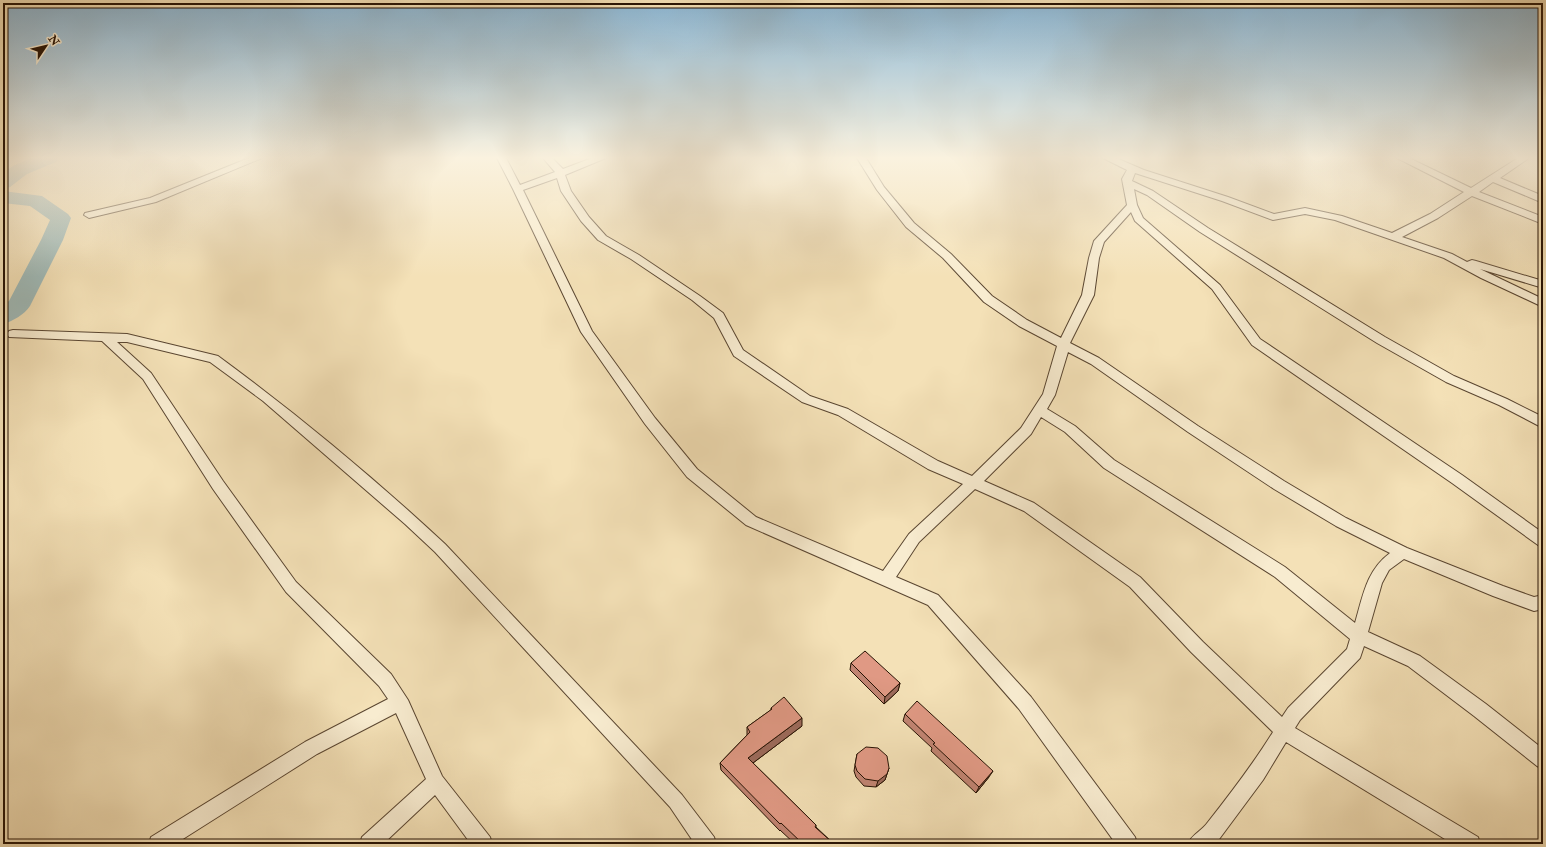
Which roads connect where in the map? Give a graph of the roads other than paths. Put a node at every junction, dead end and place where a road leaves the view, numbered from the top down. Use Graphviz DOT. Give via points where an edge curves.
graph roads {
  1 [pos="159,198"];
  2 [pos="522,198"];
  3 [pos="570,198"];
  4 [pos="888,198"];
  5 [pos="1131,198"];
  6 [pos="1157,198"];
  7 [pos="1220,198"];
  8 [pos="1465,198"];
  9 [pos="1484,198"];
  10 [pos="1132,205"];
  11 [pos="89,215"];
  12 [pos="1543,221"];
  13 [pos="1393,238"];
  14 [pos="1448,256"];
  15 [pos="1543,285"];
  16 [pos="1543,303"];
  17 [pos="13,334"];
  18 [pos="106,338"];
  19 [pos="1064,344"];
  20 [pos="1039,410"];
  21 [pos="1543,423"];
  22 [pos="973,483"];
  23 [pos="1543,541"];
  24 [pos="1402,552"];
  25 [pos="886,580"];
  26 [pos="1543,602"];
  27 [pos="1359,636"];
  28 [pos="400,702"];
  29 [pos="1284,731"];
  30 [pos="1543,760"];
  31 [pos="436,782"];
  32 [pos="158,844"];
  33 [pos="369,844"];
  34 [pos="483,844"];
  35 [pos="707,844"];
  36 [pos="1128,844"];
  37 [pos="1197,844"];
  38 [pos="1471,844"];
  1 -- 11 [label="street"];
  2 -- 25 [label="street" via="587,332 650,421 692,474 751,522"];
  3 -- 22 [label="street" via="602,238 696,298 719,316 738,353 806,399 843,412 933,465"];
  4 -- 19 [label="street" via="910,225 947,256 988,299 1023,323"];
  5 -- 10 [label="street"];
  6 -- 21 [label="street" via="1204,230 1381,340 1443,376"];
  7 -- 13 [label="street" via="1273,217 1305,211 1338,218"];
  8 -- 13 [label="street"];
  9 -- 12 [label="street"];
  10 -- 19 [label="street" via="1099,241 1088,295"];
  10 -- 23 [label="street" via="1139,219 1216,287 1256,342"];
  13 -- 14 [label="street"];
  14 -- 15 [label="street"];
  14 -- 16 [label="street"];
  17 -- 18 [label="street"];
  18 -- 28 [label="street" via="147,376 218,485 291,587 385,680"];
  18 -- 35 [label="street" via="127,338 214,359 267,398 374,488 440,548 676,801"];
  19 -- 20 [label="street" via="1049,395"];
  19 -- 24 [label="street" via="1095,361 1279,485 1341,522"];
  20 -- 22 [label="street" via="1026,431"];
  20 -- 27 [label="street" via="1070,429 1109,464 1280,572"];
  22 -- 25 [label="street" via="914,538"];
  22 -- 29 [label="street" via="1029,507 1135,582 1197,647"];
  24 -- 26 [label="street" via="1534,604"];
  24 -- 27 [label="street" via="1384,566 1375,581"];
  25 -- 36 [label="street" via="933,600 1025,703"];
  27 -- 29 [label="street" via="1354,653 1294,714"];
  27 -- 30 [label="street" via="1414,661"];
  28 -- 31 [label="street"];
  28 -- 32 [label="street" via="311,748"];
  29 -- 37 [label="street" via="1252,780 1210,835"];
  29 -- 38 [label="street"];
  31 -- 33 [label="street"];
  31 -- 34 [label="street"];
}
